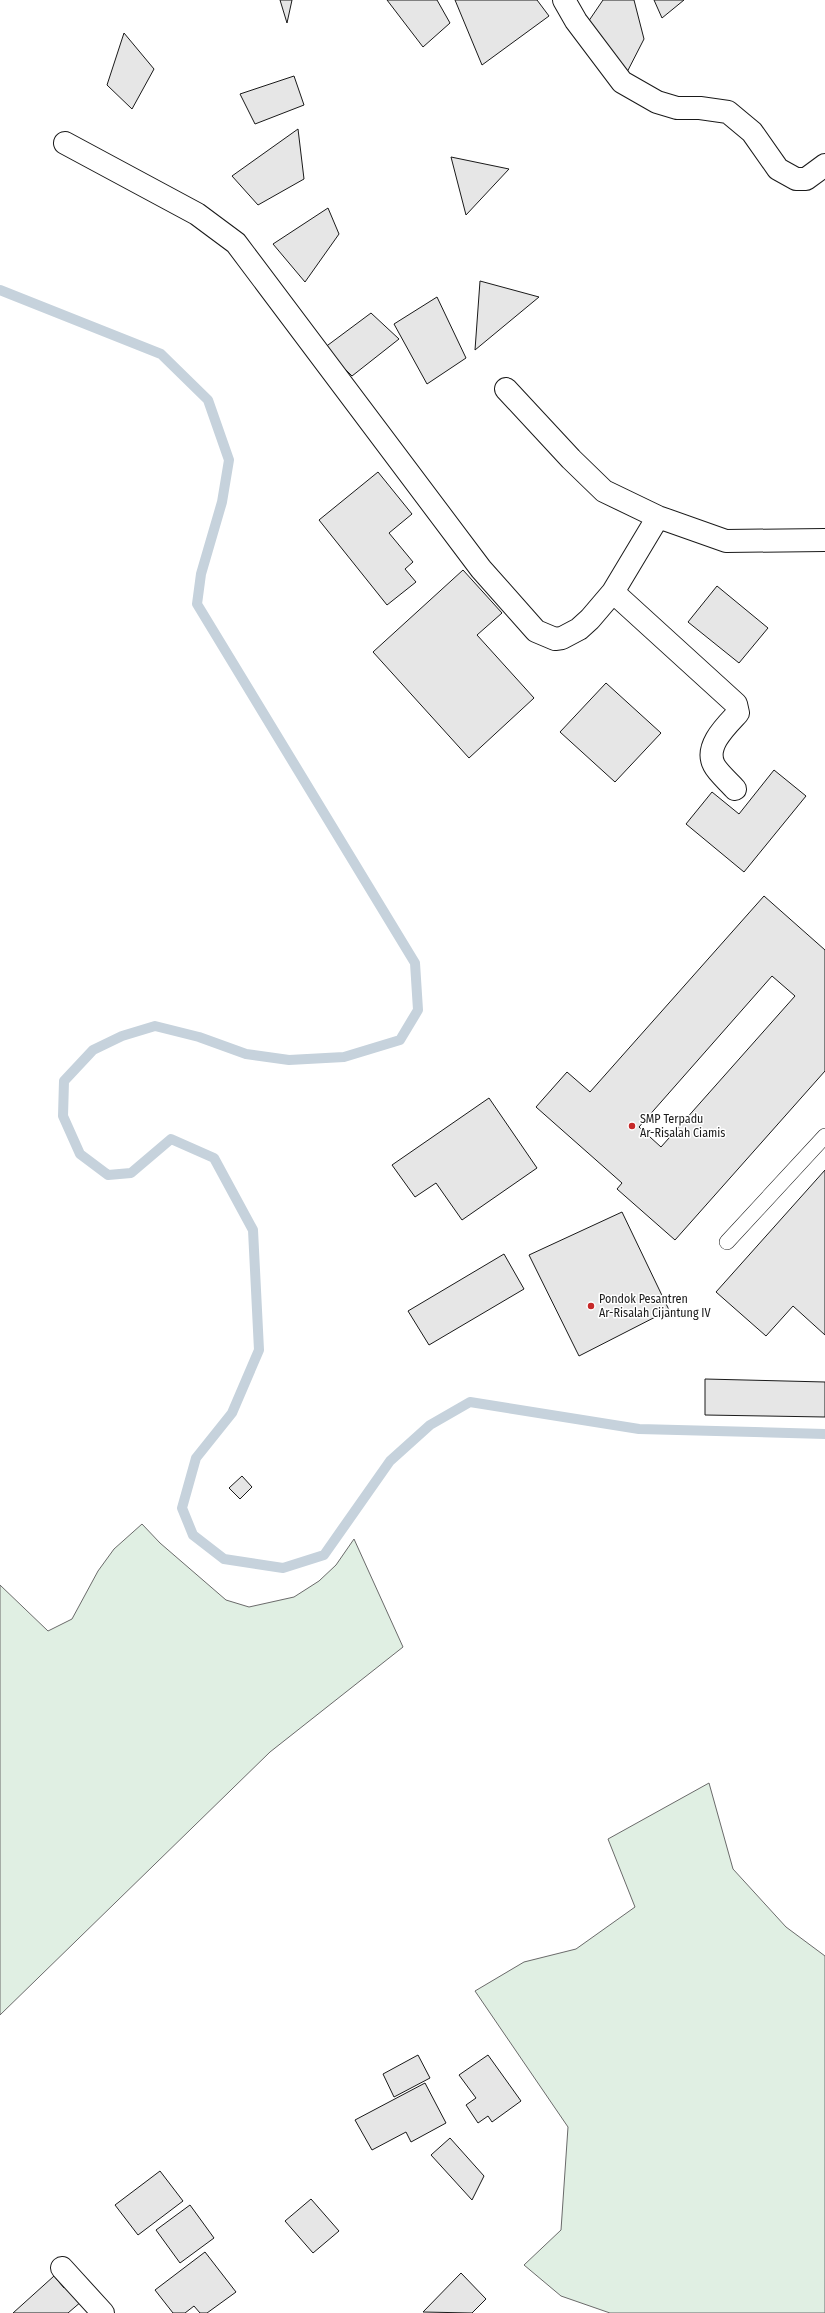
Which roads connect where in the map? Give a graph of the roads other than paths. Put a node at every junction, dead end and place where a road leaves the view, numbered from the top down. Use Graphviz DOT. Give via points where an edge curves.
graph roads {
  1 [pos="564,0"];
  2 [pos="65,143"];
  3 [pos="825,165"];
  4 [pos="506,389"];
  5 [pos="658,517"];
  6 [pos="825,540"];
  7 [pos="613,592"];
  8 [pos="735,789"];
  9 [pos="825,1136"];
  10 [pos="727,1242"];
  11 [pos="62,2268"];
  12 [pos="103,2313"];
  1 -- 3 [label="street" via="622,82 657,102 677,108 728,112 752,132 778,169 796,179 806,179"];
  2 -- 7 [label="street" via="197,214 236,243 482,569 536,631 555,639 570,635 590,619"];
  4 -- 5 [label="street" via="604,491"];
  5 -- 6 [label="street" via="726,541"];
  5 -- 7 [label="street"];
  7 -- 8 [label="street" via="736,704 738,713 715,740 713,750 713,764"];
  9 -- 10 [label="lane"];
  11 -- 12 [label="street"];
}
